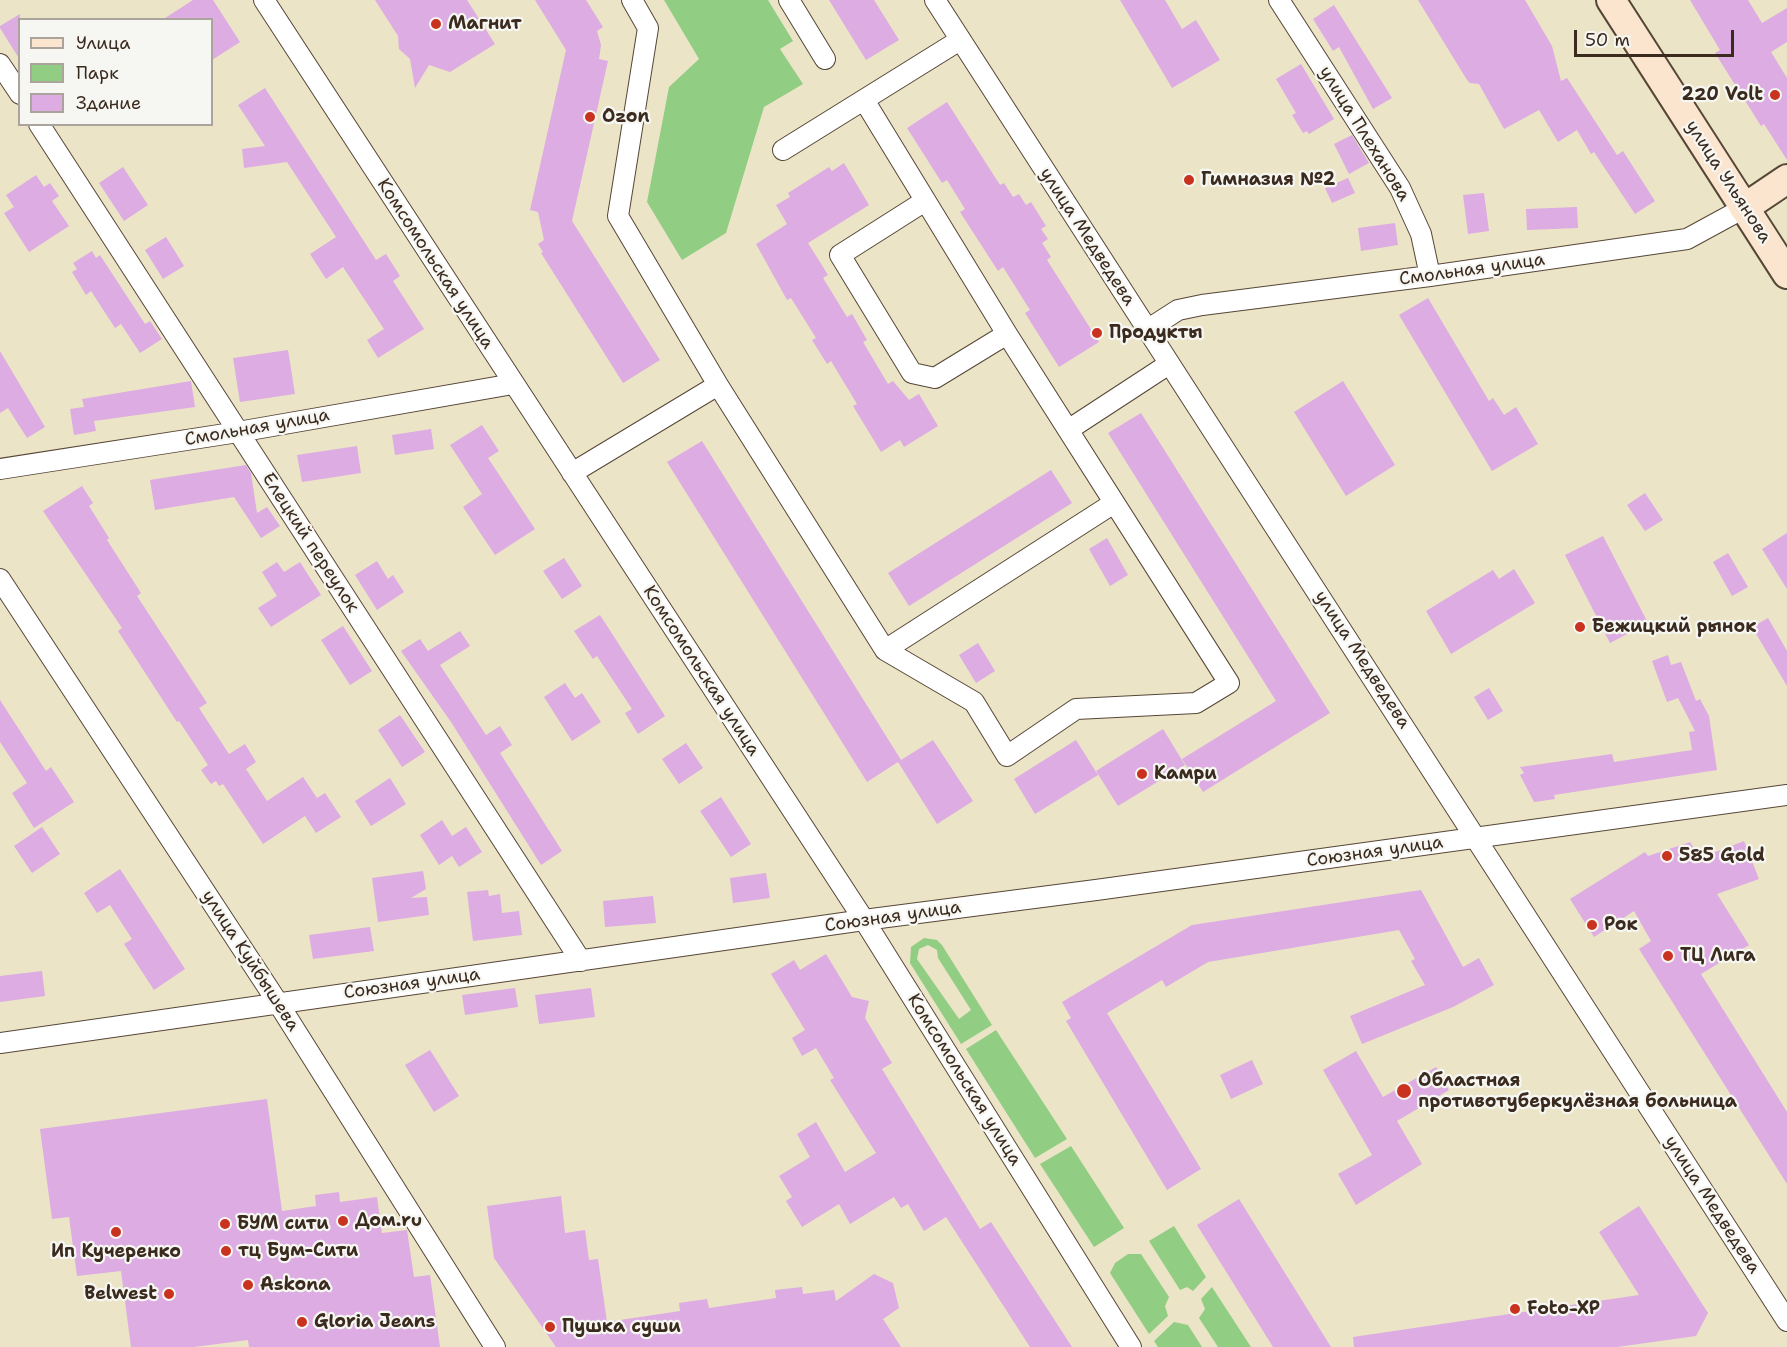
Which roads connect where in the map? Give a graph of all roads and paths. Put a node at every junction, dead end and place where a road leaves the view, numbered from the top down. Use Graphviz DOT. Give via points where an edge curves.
graph roads {
  1 [pos="264,0"];
  2 [pos="632,0"];
  3 [pos="789,0"];
  4 [pos="935,0"];
  5 [pos="1279,0"];
  6 [pos="1611,0"];
  7 [pos="960,39"];
  8 [pos="825,59"];
  9 [pos="0,64"];
  10 [pos="18,91"];
  11 [pos="864,100"];
  12 [pos="40,126"];
  13 [pos="783,150"];
  14 [pos="1787,179"];
  15 [pos="925,201"];
  16 [pos="1744,208"];
  17 [pos="1787,274"];
  18 [pos="1430,276"];
  19 [pos="1147,330"];
  20 [pos="1007,334"];
  21 [pos="1169,364"];
  22 [pos="513,384"];
  23 [pos="718,385"];
  24 [pos="1068,430"];
  25 [pos="238,432"];
  26 [pos="0,469"];
  27 [pos="572,473"];
  28 [pos="1114,503"];
  29 [pos="0,579"];
  30 [pos="885,650"];
  31 [pos="1787,795"];
  32 [pos="1477,838"];
  33 [pos="864,920"];
  34 [pos="581,961"];
  35 [pos="278,1003"];
  36 [pos="0,1042"];
  37 [pos="1787,1321"];
  38 [pos="495,1347"];
  39 [pos="1131,1347"];
  1 -- 22 [label="street, Комсомольская улица"];
  2 -- 23 [label="street" via="648,28 618,216"];
  3 -- 8 [label="street"];
  4 -- 7 [label="street, улица Медведева"];
  5 -- 18 [label="street, улица Плеханова" via="1414,214"];
  6 -- 16 [label="main road, улица Ульянова"];
  7 -- 11 [label="street"];
  7 -- 19 [label="street, улица Медведева"];
  9 -- 10 [label="street"];
  11 -- 13 [label="street"];
  11 -- 15 [label="street"];
  12 -- 25 [label="street, Елецкий переулок"];
  14 -- 16 [label="main road, Смольная улица"];
  15 -- 20 [label="street"];
  15 -- 20 [label="street" via="840,255 912,373 935,378"];
  16 -- 17 [label="main road, улица Ульянова"];
  16 -- 18 [label="street, Смольная улица" via="1687,239"];
  18 -- 19 [label="street, Смольная улица" via="1202,305 1178,310"];
  19 -- 21 [label="street, улица Медведева"];
  20 -- 24 [label="street"];
  21 -- 24 [label="street"];
  21 -- 32 [label="street, улица Медведева"];
  22 -- 25 [label="street, Смольная улица"];
  22 -- 27 [label="street, Комсомольская улица"];
  23 -- 27 [label="street"];
  23 -- 30 [label="street"];
  24 -- 28 [label="street"];
  25 -- 26 [label="street, Смольная улица"];
  25 -- 34 [label="street, Елецкий переулок"];
  27 -- 33 [label="street, Комсомольская улица"];
  28 -- 30 [label="street"];
  28 -- 30 [label="street" via="1229,683 1196,703 1076,709 1006,756 974,702"];
  29 -- 35 [label="street, улица Куйбышева"];
  31 -- 32 [label="street, Союзная улица"];
  32 -- 33 [label="street, Союзная улица"];
  32 -- 37 [label="street, улица Медведева"];
  33 -- 34 [label="street, Союзная улица"];
  33 -- 39 [label="street, Комсомольская улица"];
  34 -- 35 [label="street, Союзная улица"];
  35 -- 36 [label="street, Союзная улица"];
  35 -- 38 [label="street, улица Куйбышева"];
}
